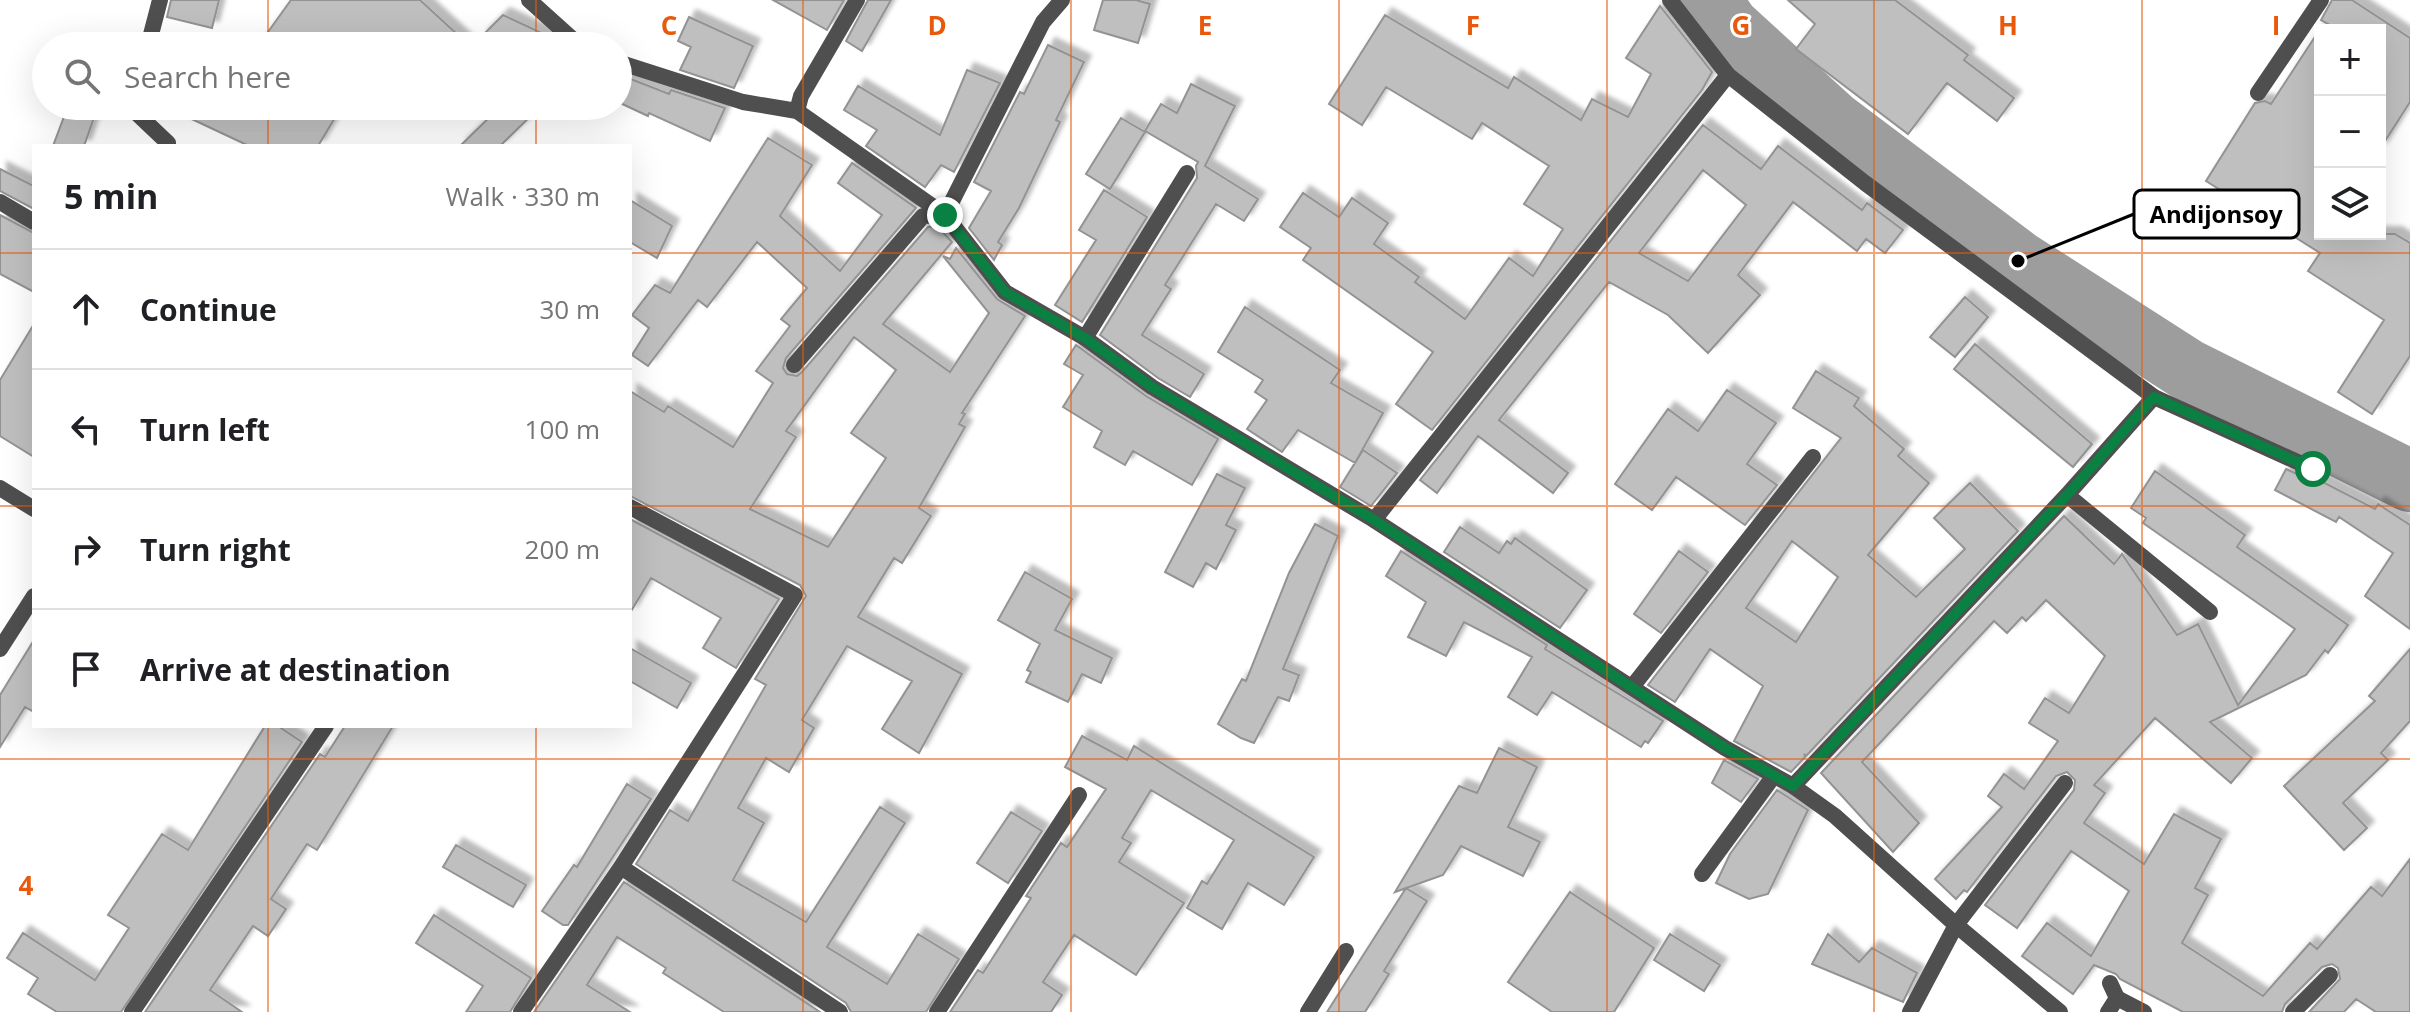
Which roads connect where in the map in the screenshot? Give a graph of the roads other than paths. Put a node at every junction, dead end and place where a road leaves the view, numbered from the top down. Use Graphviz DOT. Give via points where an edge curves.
graph roads {
  1 [pos="160,0"];
  2 [pos="529,0"];
  3 [pos="857,0"];
  4 [pos="1062,0"];
  5 [pos="1670,0"];
  6 [pos="2321,0"];
  7 [pos="152,32"];
  8 [pos="564,32"];
  9 [pos="632,66"];
  10 [pos="1728,75"];
  11 [pos="2258,93"];
  12 [pos="797,111"];
  13 [pos="144,120"];
  14 [pos="168,144"];
  15 [pos="1187,173"];
  16 [pos="0,202"];
  17 [pos="945,215"];
  18 [pos="32,221"];
  19 [pos="1085,338"];
  20 [pos="794,365"];
  21 [pos="2154,397"];
  22 [pos="1813,457"];
  23 [pos="2313,469"];
  24 [pos="0,488"];
  25 [pos="2067,495"];
  26 [pos="32,508"];
  27 [pos="632,508"];
  28 [pos="1374,520"];
  29 [pos="32,599"];
  30 [pos="2210,612"];
  31 [pos="0,649"];
  32 [pos="1632,687"];
  33 [pos="325,728"];
  34 [pos="1773,777"];
  35 [pos="2065,783"];
  36 [pos="1793,786"];
  37 [pos="1079,795"];
  38 [pos="621,867"];
  39 [pos="1702,874"];
  40 [pos="1956,925"];
  41 [pos="1346,951"];
  42 [pos="2330,975"];
  43 [pos="2112,998"];
  44 [pos="132,1012"];
  45 [pos="521,1012"];
  46 [pos="840,1012"];
  47 [pos="937,1012"];
  48 [pos="1308,1012"];
  49 [pos="1910,1012"];
  50 [pos="2060,1012"];
  51 [pos="2144,1012"];
  52 [pos="2293,1012"];
  1 -- 7 [label="street"];
  2 -- 8 [label="street"];
  3 -- 12 [label="street"];
  4 -- 17 [label="street" via="1043,22"];
  5 -- 10 [label="street"];
  6 -- 11 [label="street"];
  9 -- 12 [label="street" via="743,102"];
  10 -- 21 [label="street"];
  10 -- 28 [label="street"];
  12 -- 17 [label="street"];
  13 -- 14 [label="street"];
  15 -- 19 [label="street"];
  16 -- 18 [label="street"];
  17 -- 19 [label="street" via="1005,292"];
  17 -- 20 [label="street" via="923,216"];
  19 -- 28 [label="street" via="1152,387"];
  21 -- 23 [label="street"];
  21 -- 25 [label="street"];
  22 -- 32 [label="street"];
  24 -- 26 [label="street"];
  25 -- 30 [label="street"];
  25 -- 36 [label="street"];
  27 -- 38 [label="street" via="795,595"];
  28 -- 32 [label="street"];
  29 -- 31 [label="street"];
  32 -- 34 [label="street"];
  33 -- 44 [label="street"];
  34 -- 36 [label="street"];
  34 -- 39 [label="street"];
  35 -- 40 [label="street"];
  36 -- 40 [label="street" via="1835,816"];
  37 -- 47 [label="street"];
  38 -- 45 [label="street"];
  38 -- 46 [label="street"];
  40 -- 49 [label="street"];
  40 -- 50 [label="street"];
  41 -- 48 [label="street"];
  42 -- 52 [label="street"];
  43 -- 51 [label="street"];
}
